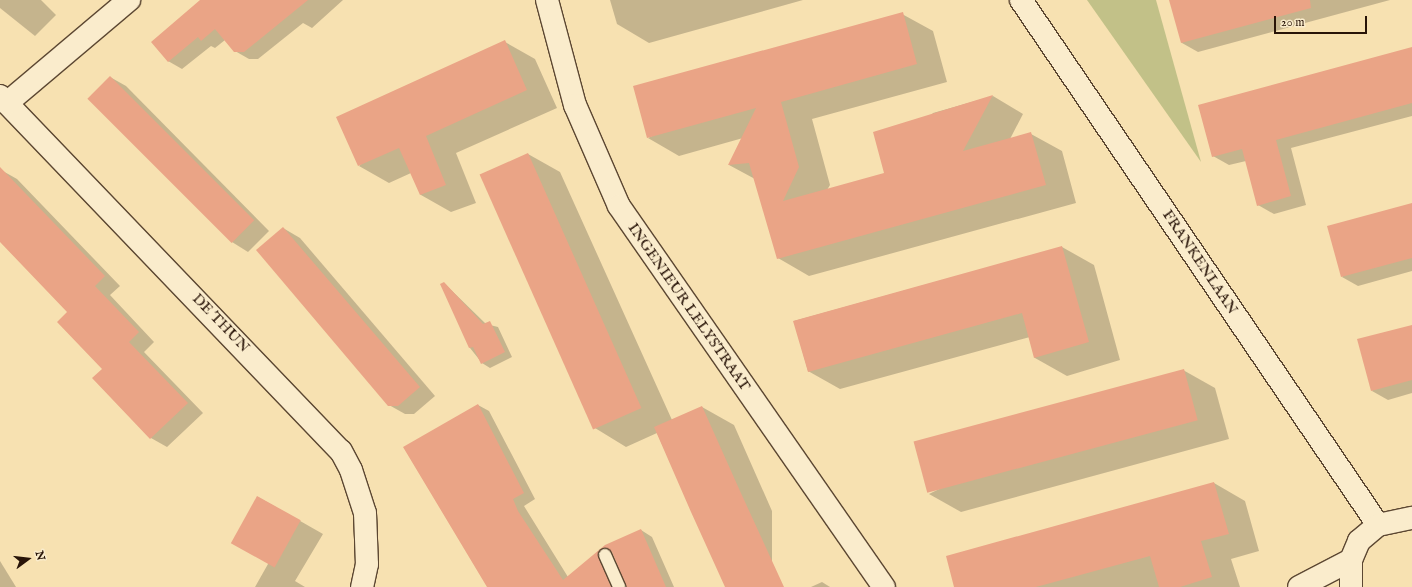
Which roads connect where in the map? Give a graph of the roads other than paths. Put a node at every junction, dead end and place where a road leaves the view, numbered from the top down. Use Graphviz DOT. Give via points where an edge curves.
graph roads {
  1 [pos="129,0"];
  2 [pos="547,0"];
  3 [pos="1021,0"];
  4 [pos="3,100"];
  5 [pos="1412,518"];
  6 [pos="1378,525"];
  7 [pos="605,555"];
  8 [pos="1351,560"];
  9 [pos="362,587"];
  10 [pos="619,587"];
  11 [pos="884,587"];
  12 [pos="1299,587"];
  13 [pos="1351,587"];
  1 -- 4 [label="street"];
  2 -- 11 [label="street, INGENIEUR LELYSTRAAT" via="575,105 619,206"];
  3 -- 6 [label="street, FRANKENLAAN"];
  4 -- 9 [label="street, DE THUN" via="341,451 365,513 366,564"];
  5 -- 6 [label="street"];
  6 -- 8 [label="street" via="1359,541"];
  7 -- 10 [label="lane"];
  8 -- 12 [label="street"];
  8 -- 13 [label="street"];
}
